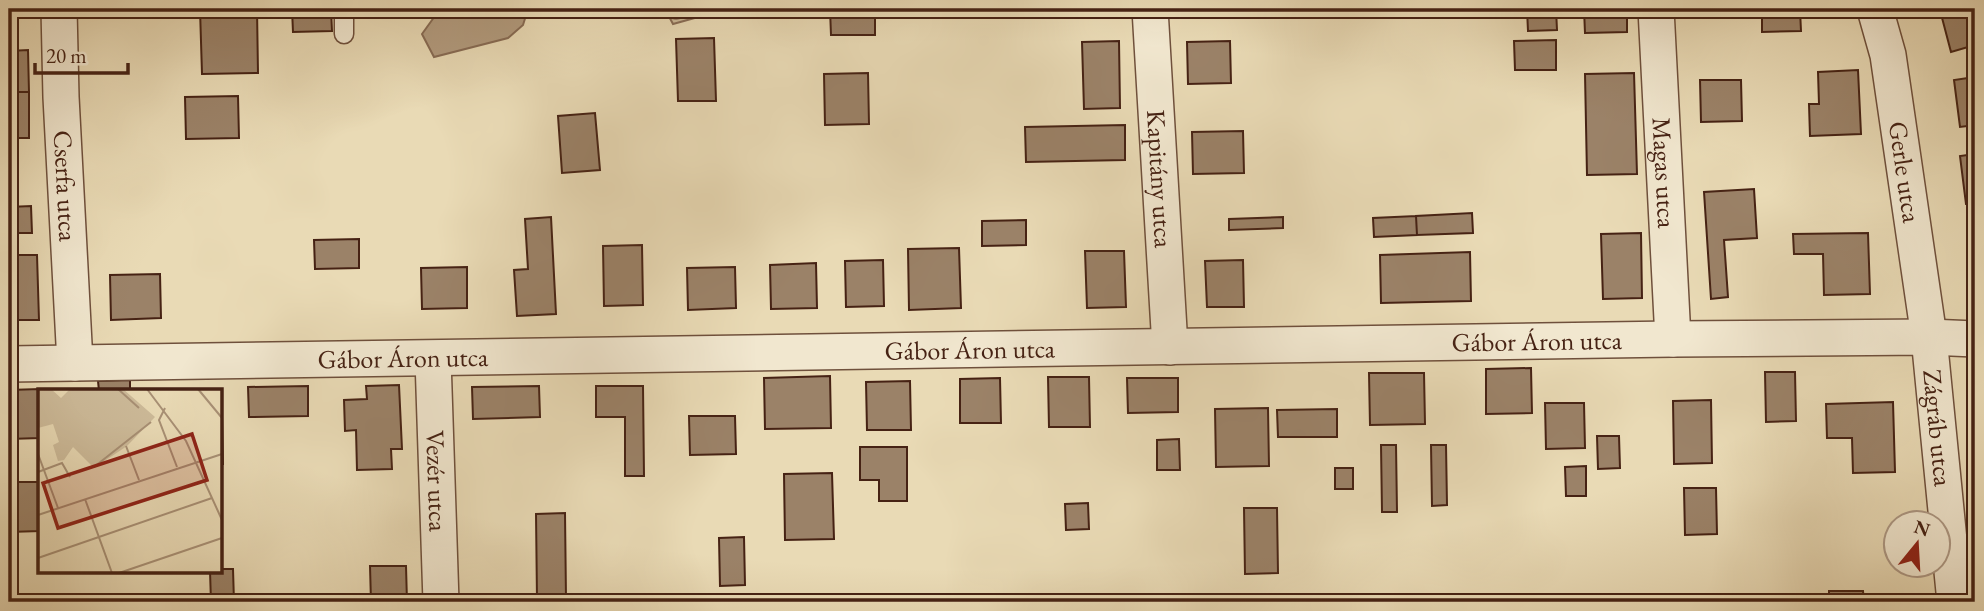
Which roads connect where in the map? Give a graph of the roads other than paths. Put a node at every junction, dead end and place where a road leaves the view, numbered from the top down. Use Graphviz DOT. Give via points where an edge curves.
graph roads {
  1 [pos="59,9"];
  2 [pos="344,9"];
  3 [pos="1150,9"];
  4 [pos="1656,9"];
  5 [pos="1875,9"];
  6 [pos="344,34"];
  7 [pos="1929,337"];
  8 [pos="1975,339"];
  9 [pos="1673,340"];
  10 [pos="1170,347"];
  11 [pos="433,359"];
  12 [pos="75,363"];
  13 [pos="9,364"];
  14 [pos="441,602"];
  15 [pos="1955,602"];
  1 -- 12 [label="street, Cserfa utca"];
  2 -- 6 [label="lane"];
  3 -- 10 [label="street, Kapitány utca"];
  4 -- 9 [label="street, Magas utca"];
  5 -- 7 [label="street, Gerle utca" via="1888,55"];
  7 -- 8 [label="street, Gábor Áron utca"];
  7 -- 9 [label="street, Gábor Áron utca"];
  7 -- 15 [label="street, Zágráb utca"];
  9 -- 10 [label="street, Gábor Áron utca"];
  10 -- 11 [label="street, Gábor Áron utca"];
  11 -- 12 [label="street, Gábor Áron utca"];
  11 -- 14 [label="street, Vezér utca"];
  12 -- 13 [label="street, Gábor Áron utca"];
}
